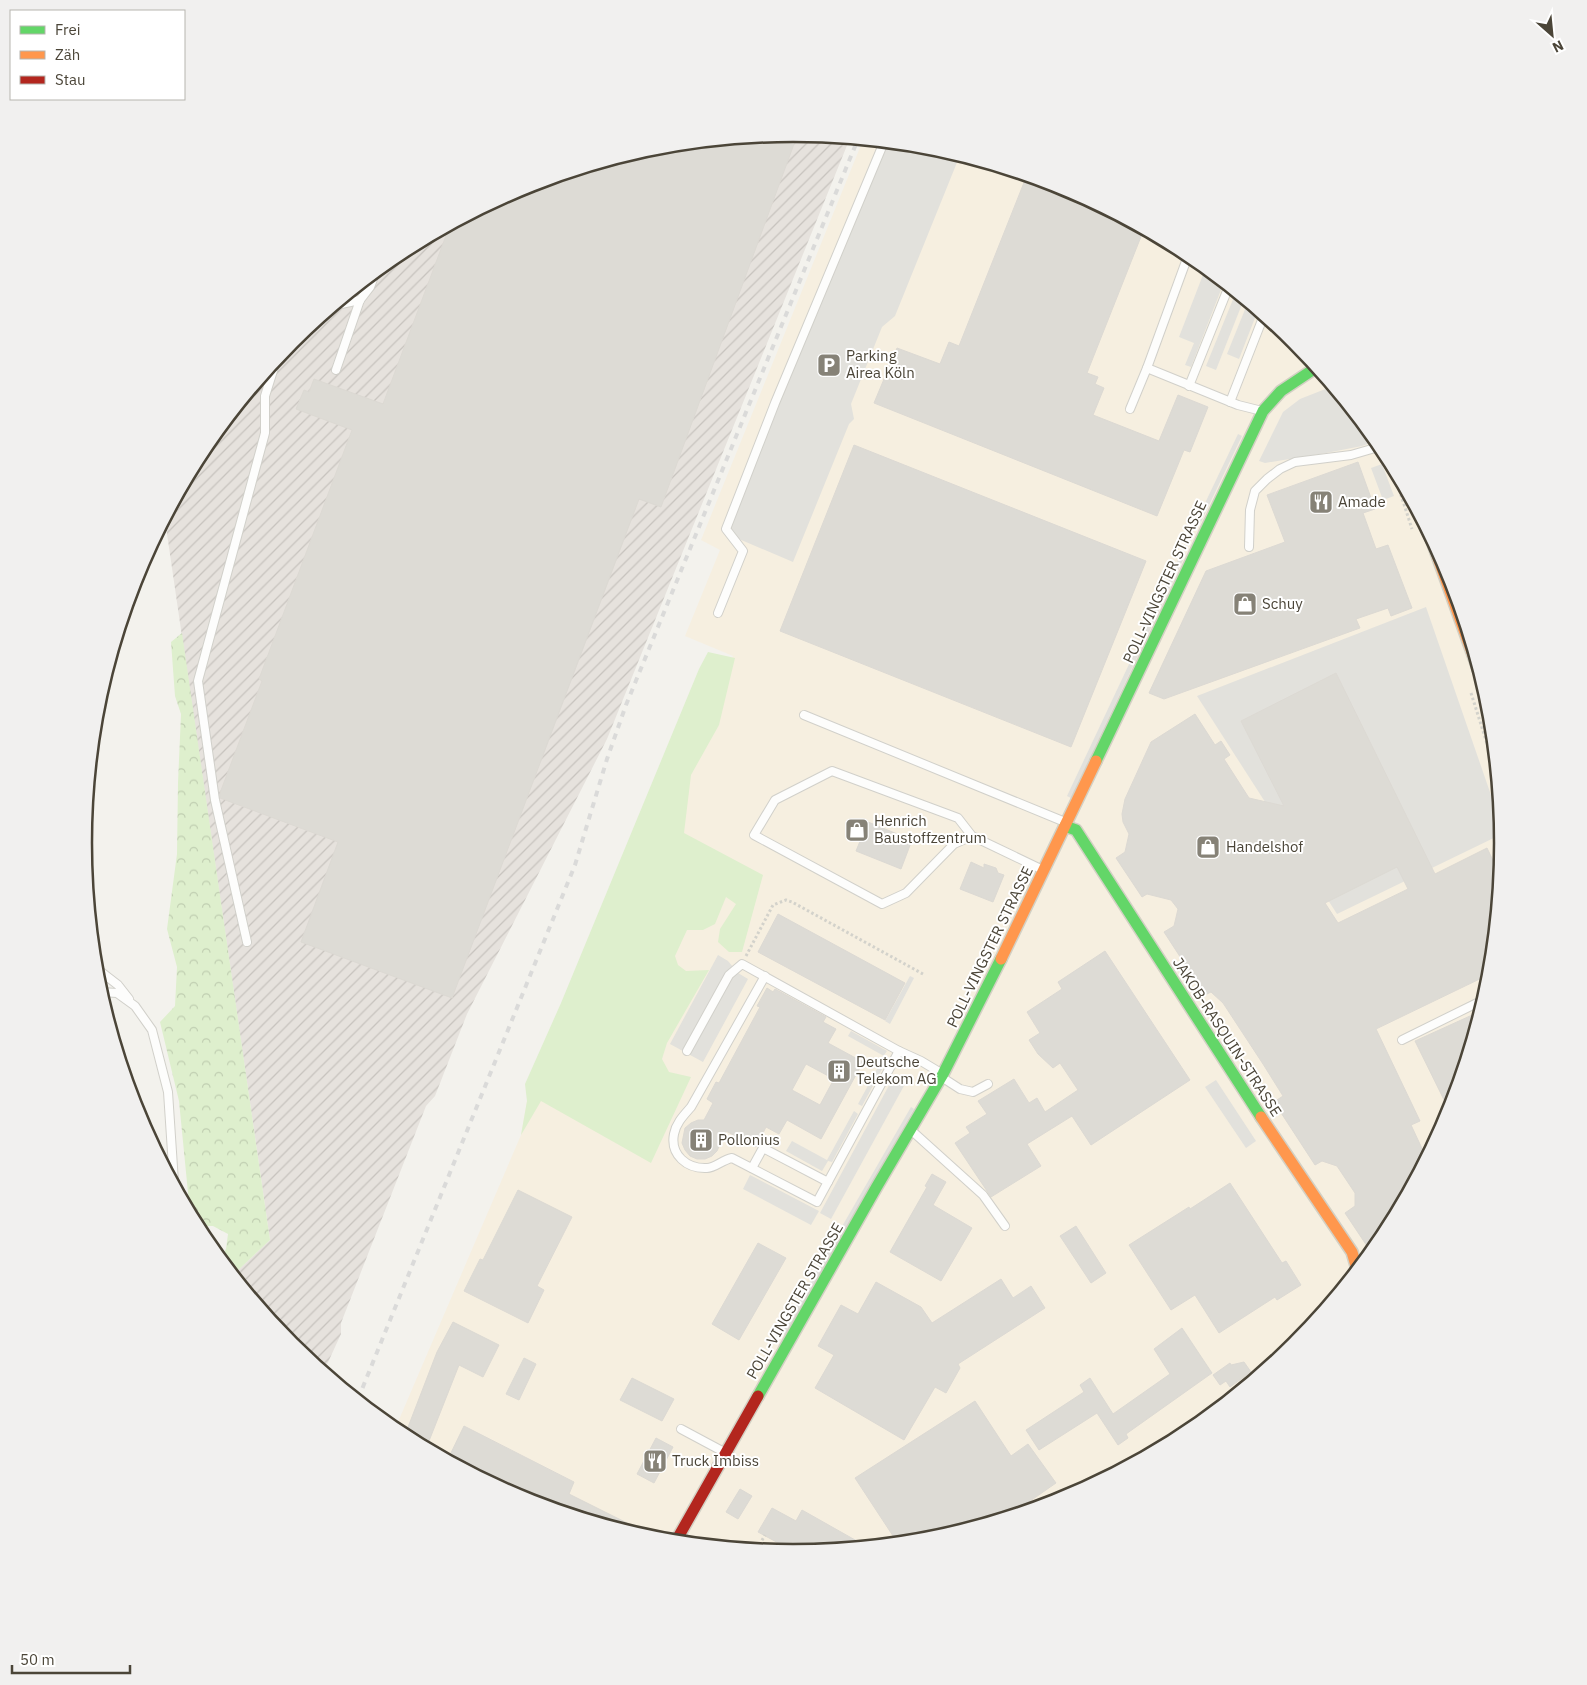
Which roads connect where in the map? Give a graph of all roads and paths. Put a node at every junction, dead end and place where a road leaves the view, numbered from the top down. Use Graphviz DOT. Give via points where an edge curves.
graph roads {
  1 [pos="882,147"];
  2 [pos="1186,262"];
  3 [pos="372,283"];
  4 [pos="1227,291"];
  5 [pos="360,300"];
  6 [pos="348,301"];
  7 [pos="1262,321"];
  8 [pos="1147,368"];
  9 [pos="336,370"];
  10 [pos="1312,371"];
  11 [pos="272,374"];
  12 [pos="1189,386"];
  13 [pos="1230,402"];
  14 [pos="1130,409"];
  15 [pos="1263,411"];
  16 [pos="1373,449"];
  17 [pos="1249,547"];
  18 [pos="718,614"];
  19 [pos="804,714"];
  20 [pos="1066,824"];
  21 [pos="972,836"];
  22 [pos="1044,871"];
  23 [pos="247,942"];
  24 [pos="742,964"];
  25 [pos="923,974"];
  26 [pos="105,975"];
  27 [pos="765,976"];
  28 [pos="109,993"];
  29 [pos="1476,1004"];
  30 [pos="135,1006"];
  31 [pos="1402,1040"];
  32 [pos="687,1051"];
  33 [pos="899,1051"];
  34 [pos="942,1076"];
  35 [pos="988,1084"];
  36 [pos="910,1130"];
  37 [pos="173,1168"];
  38 [pos="752,1168"];
  39 [pos="828,1182"];
  40 [pos="1005,1226"];
  41 [pos="1355,1262"];
  42 [pos="681,1429"];
  43 [pos="726,1453"];
  44 [pos="680,1534"];
  45 [pos="765,1535"];
  46 [pos="761,1543"];
  1 -- 18 [label="lane" via="726,529 743,551"];
  2 -- 8 [label="lane"];
  3 -- 5 [label="lane"];
  4 -- 12 [label="lane"];
  5 -- 6 [label="lane"];
  5 -- 9 [label="lane"];
  7 -- 13 [label="lane"];
  8 -- 12 [label="lane"];
  8 -- 14 [label="lane"];
  10 -- 15 [label="street, POLL-VINGSTER STRASSE" via="1277,394"];
  11 -- 23 [label="lane" via="265,396 265,433 198,681 215,800"];
  12 -- 13 [label="lane"];
  13 -- 15 [label="lane"];
  15 -- 20 [label="street, POLL-VINGSTER STRASSE"];
  16 -- 17 [label="lane" via="1351,455 1295,462 1280,469 1255,491 1250,510"];
  19 -- 20 [label="lane"];
  20 -- 22 [label="street, POLL-VINGSTER STRASSE"];
  20 -- 41 [label="street, JAKOB-RASQUIN-STRASSE" via="1076,830 1352,1252"];
  21 -- 21 [label="lane" via="954,844 906,893 882,904 754,835 775,800 832,771 958,818"];
  21 -- 22 [label="lane"];
  22 -- 34 [label="street, POLL-VINGSTER STRASSE"];
  24 -- 25 [label="path" via="773,906 786,900"];
  24 -- 27 [label="lane"];
  24 -- 32 [label="lane" via="729,975"];
  26 -- 30 [label="lane"];
  27 -- 33 [label="lane"];
  27 -- 38 [label="lane" via="674,1135 676,1153 688,1166 710,1168 732,1158"];
  28 -- 30 [label="lane" via="116,993"];
  29 -- 31 [label="lane"];
  30 -- 37 [label="lane" via="152,1030 168,1092"];
  33 -- 34 [label="lane"];
  33 -- 39 [label="lane"];
  34 -- 35 [label="lane" via="960,1089 973,1092"];
  34 -- 36 [label="street, POLL-VINGSTER STRASSE"];
  36 -- 40 [label="lane" via="984,1194"];
  36 -- 43 [label="street, POLL-VINGSTER STRASSE"];
  38 -- 39 [label="lane" via="817,1202"];
  38 -- 39 [label="lane" via="763,1148"];
  42 -- 43 [label="lane"];
  43 -- 44 [label="street, POLL-VINGSTER STRASSE"];
  45 -- 46 [label="path"];
}
